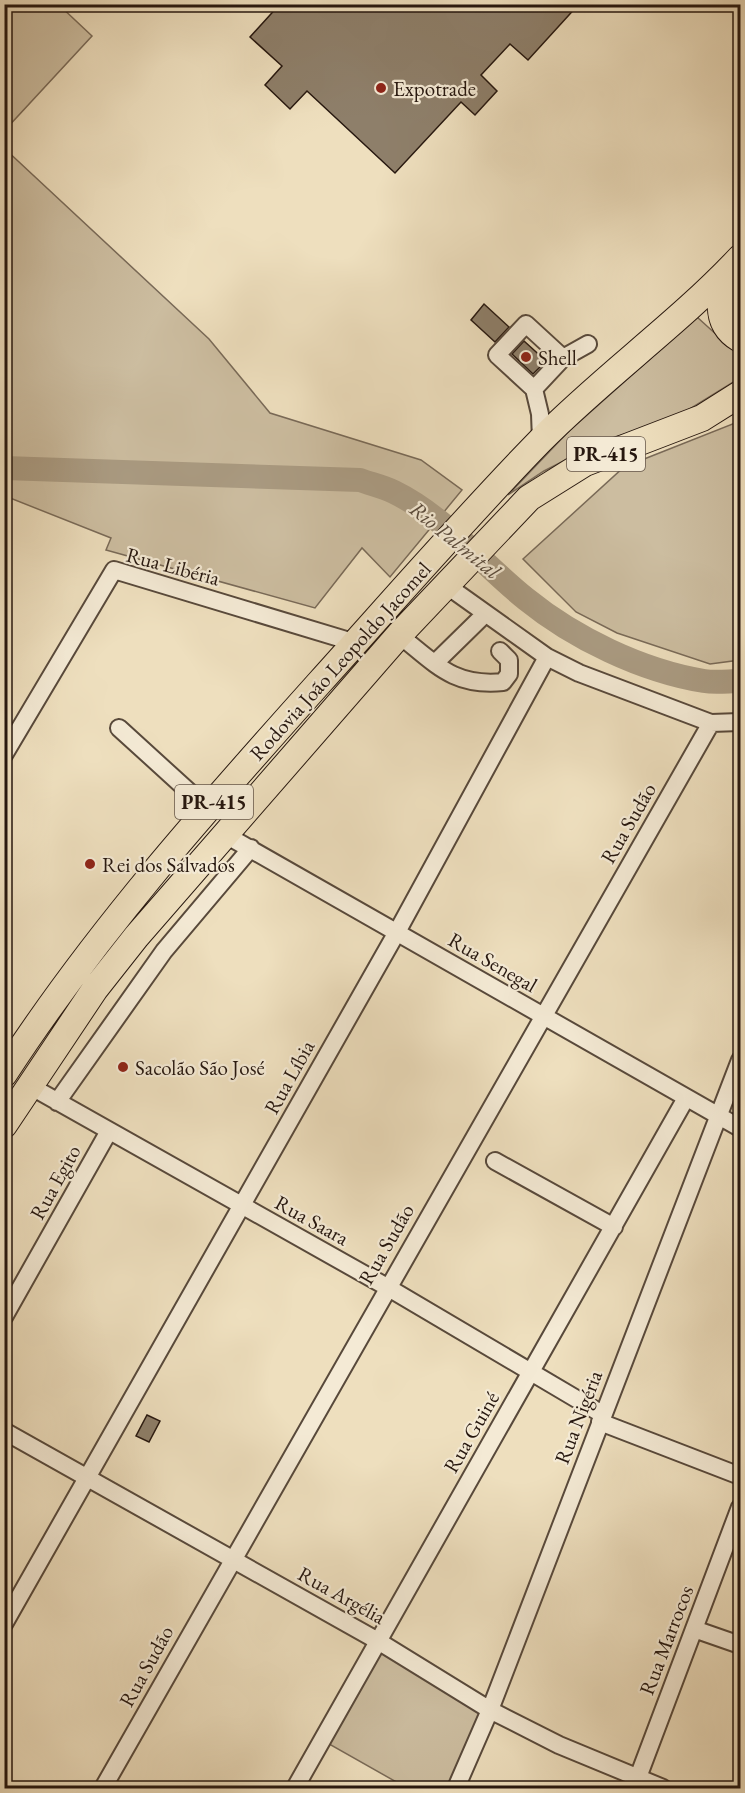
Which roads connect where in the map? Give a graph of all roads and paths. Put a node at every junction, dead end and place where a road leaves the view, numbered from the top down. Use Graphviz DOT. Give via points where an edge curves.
graph roads {
  1 [pos="735,263"];
  2 [pos="741,339"];
  3 [pos="588,344"];
  4 [pos="563,358"];
  5 [pos="534,389"];
  6 [pos="741,394"];
  7 [pos="541,440"];
  8 [pos="446,585"];
  9 [pos="485,614"];
  10 [pos="399,635"];
  11 [pos="356,643"];
  12 [pos="500,651"];
  13 [pos="547,657"];
  14 [pos="435,663"];
  15 [pos="741,722"];
  16 [pos="711,723"];
  17 [pos="119,728"];
  18 [pos="4,755"];
  19 [pos="208,809"];
  20 [pos="224,834"];
  21 [pos="251,848"];
  22 [pos="397,932"];
  23 [pos="543,1017"];
  24 [pos="741,1060"];
  25 [pos="4,1074"];
  26 [pos="30,1086"];
  27 [pos="686,1098"];
  28 [pos="57,1102"];
  29 [pos="719,1116"];
  30 [pos="4,1125"];
  31 [pos="741,1128"];
  32 [pos="109,1131"];
  33 [pos="495,1161"];
  34 [pos="242,1207"];
  35 [pos="614,1227"];
  36 [pos="387,1287"];
  37 [pos="4,1317"];
  38 [pos="532,1370"];
  39 [pos="601,1418"];
  40 [pos="4,1431"];
  41 [pos="741,1476"];
  42 [pos="88,1478"];
  43 [pos="741,1507"];
  44 [pos="232,1559"];
  45 [pos="4,1624"];
  46 [pos="694,1629"];
  47 [pos="378,1641"];
  48 [pos="741,1645"];
  49 [pos="490,1710"];
  50 [pos="635,1784"];
  51 [pos="103,1788"];
  52 [pos="295,1788"];
  53 [pos="456,1788"];
  54 [pos="663,1788"];
  1 -- 2 [label="highway" via="720,296 720,315 730,332"];
  1 -- 7 [label="highway, Rodovia João Leopoldo Jacomel / PR-415"];
  3 -- 4 [label="street"];
  4 -- 5 [label="street"];
  4 -- 5 [label="street" via="526,324 512,338 497,355"];
  5 -- 7 [label="street"];
  6 -- 8 [label="highway, Rodovia João Leopoldo Jacomel / PR-415" via="702,418 616,449 558,478 529,498"];
  7 -- 11 [label="highway, Rodovia João Leopoldo Jacomel / PR-415"];
  8 -- 9 [label="street"];
  8 -- 10 [label="highway, Rodovia João Leopoldo Jacomel / PR-415"];
  9 -- 13 [label="street"];
  9 -- 14 [label="street"];
  10 -- 14 [label="street"];
  10 -- 20 [label="highway, Rodovia João Leopoldo Jacomel / PR-415"];
  11 -- 18 [label="street, Rua Libéria" via="114,570"];
  11 -- 19 [label="highway, Rodovia João Leopoldo Jacomel / PR-415"];
  12 -- 14 [label="street" via="509,660 509,674 503,682 480,684 450,674"];
  13 -- 16 [label="street"];
  13 -- 22 [label="street, Rua Líbia"];
  15 -- 16 [label="street"];
  16 -- 23 [label="street, Rua Sudão"];
  17 -- 19 [label="street"];
  19 -- 25 [label="highway, Rodovia João Leopoldo Jacomel / PR-415" via="84,957"];
  20 -- 21 [label="street, Rua Senegal"];
  20 -- 26 [label="highway, Rodovia João Leopoldo Jacomel / PR-415" via="129,945"];
  21 -- 22 [label="street, Rua Senegal"];
  21 -- 28 [label="street" via="164,951"];
  22 -- 23 [label="street, Rua Senegal"];
  22 -- 34 [label="street, Rua Líbia"];
  23 -- 27 [label="street, Rua Senegal"];
  23 -- 36 [label="street, Rua Sudão"];
  24 -- 29 [label="street, Rua Nigéria"];
  26 -- 28 [label="street, Rua Saara"];
  26 -- 30 [label="highway, Rodovia João Leopoldo Jacomel / PR-415"];
  27 -- 29 [label="street, Rua Senegal"];
  27 -- 35 [label="street, Rua Guiné"];
  28 -- 32 [label="street, Rua Saara"];
  29 -- 31 [label="street, Rua Senegal"];
  29 -- 39 [label="street, Rua Nigéria"];
  32 -- 34 [label="street, Rua Saara"];
  32 -- 37 [label="street, Rua Egito"];
  33 -- 35 [label="street"];
  34 -- 36 [label="street, Rua Saara"];
  34 -- 42 [label="street, Rua Líbia"];
  35 -- 38 [label="street, Rua Guiné"];
  36 -- 38 [label="street, Rua Saara"];
  36 -- 44 [label="street, Rua Sudão"];
  38 -- 39 [label="street, Rua Saara"];
  38 -- 47 [label="street, Rua Guiné"];
  39 -- 41 [label="street, Rua Saara"];
  39 -- 49 [label="street, Rua Nigéria"];
  40 -- 42 [label="street, Rua Argélia"];
  42 -- 44 [label="street, Rua Argélia"];
  42 -- 45 [label="street, Rua Líbia"];
  43 -- 46 [label="street, Rua Marrocos"];
  44 -- 47 [label="street, Rua Argélia"];
  44 -- 51 [label="street, Rua Sudão"];
  46 -- 48 [label="street"];
  46 -- 50 [label="street, Rua Marrocos"];
  47 -- 49 [label="street, Rua Argélia"];
  47 -- 52 [label="street, Rua Guiné"];
  49 -- 50 [label="street, Rua Argélia"];
  49 -- 53 [label="street, Rua Nigéria"];
  50 -- 54 [label="street, Rua Argélia"];
}
